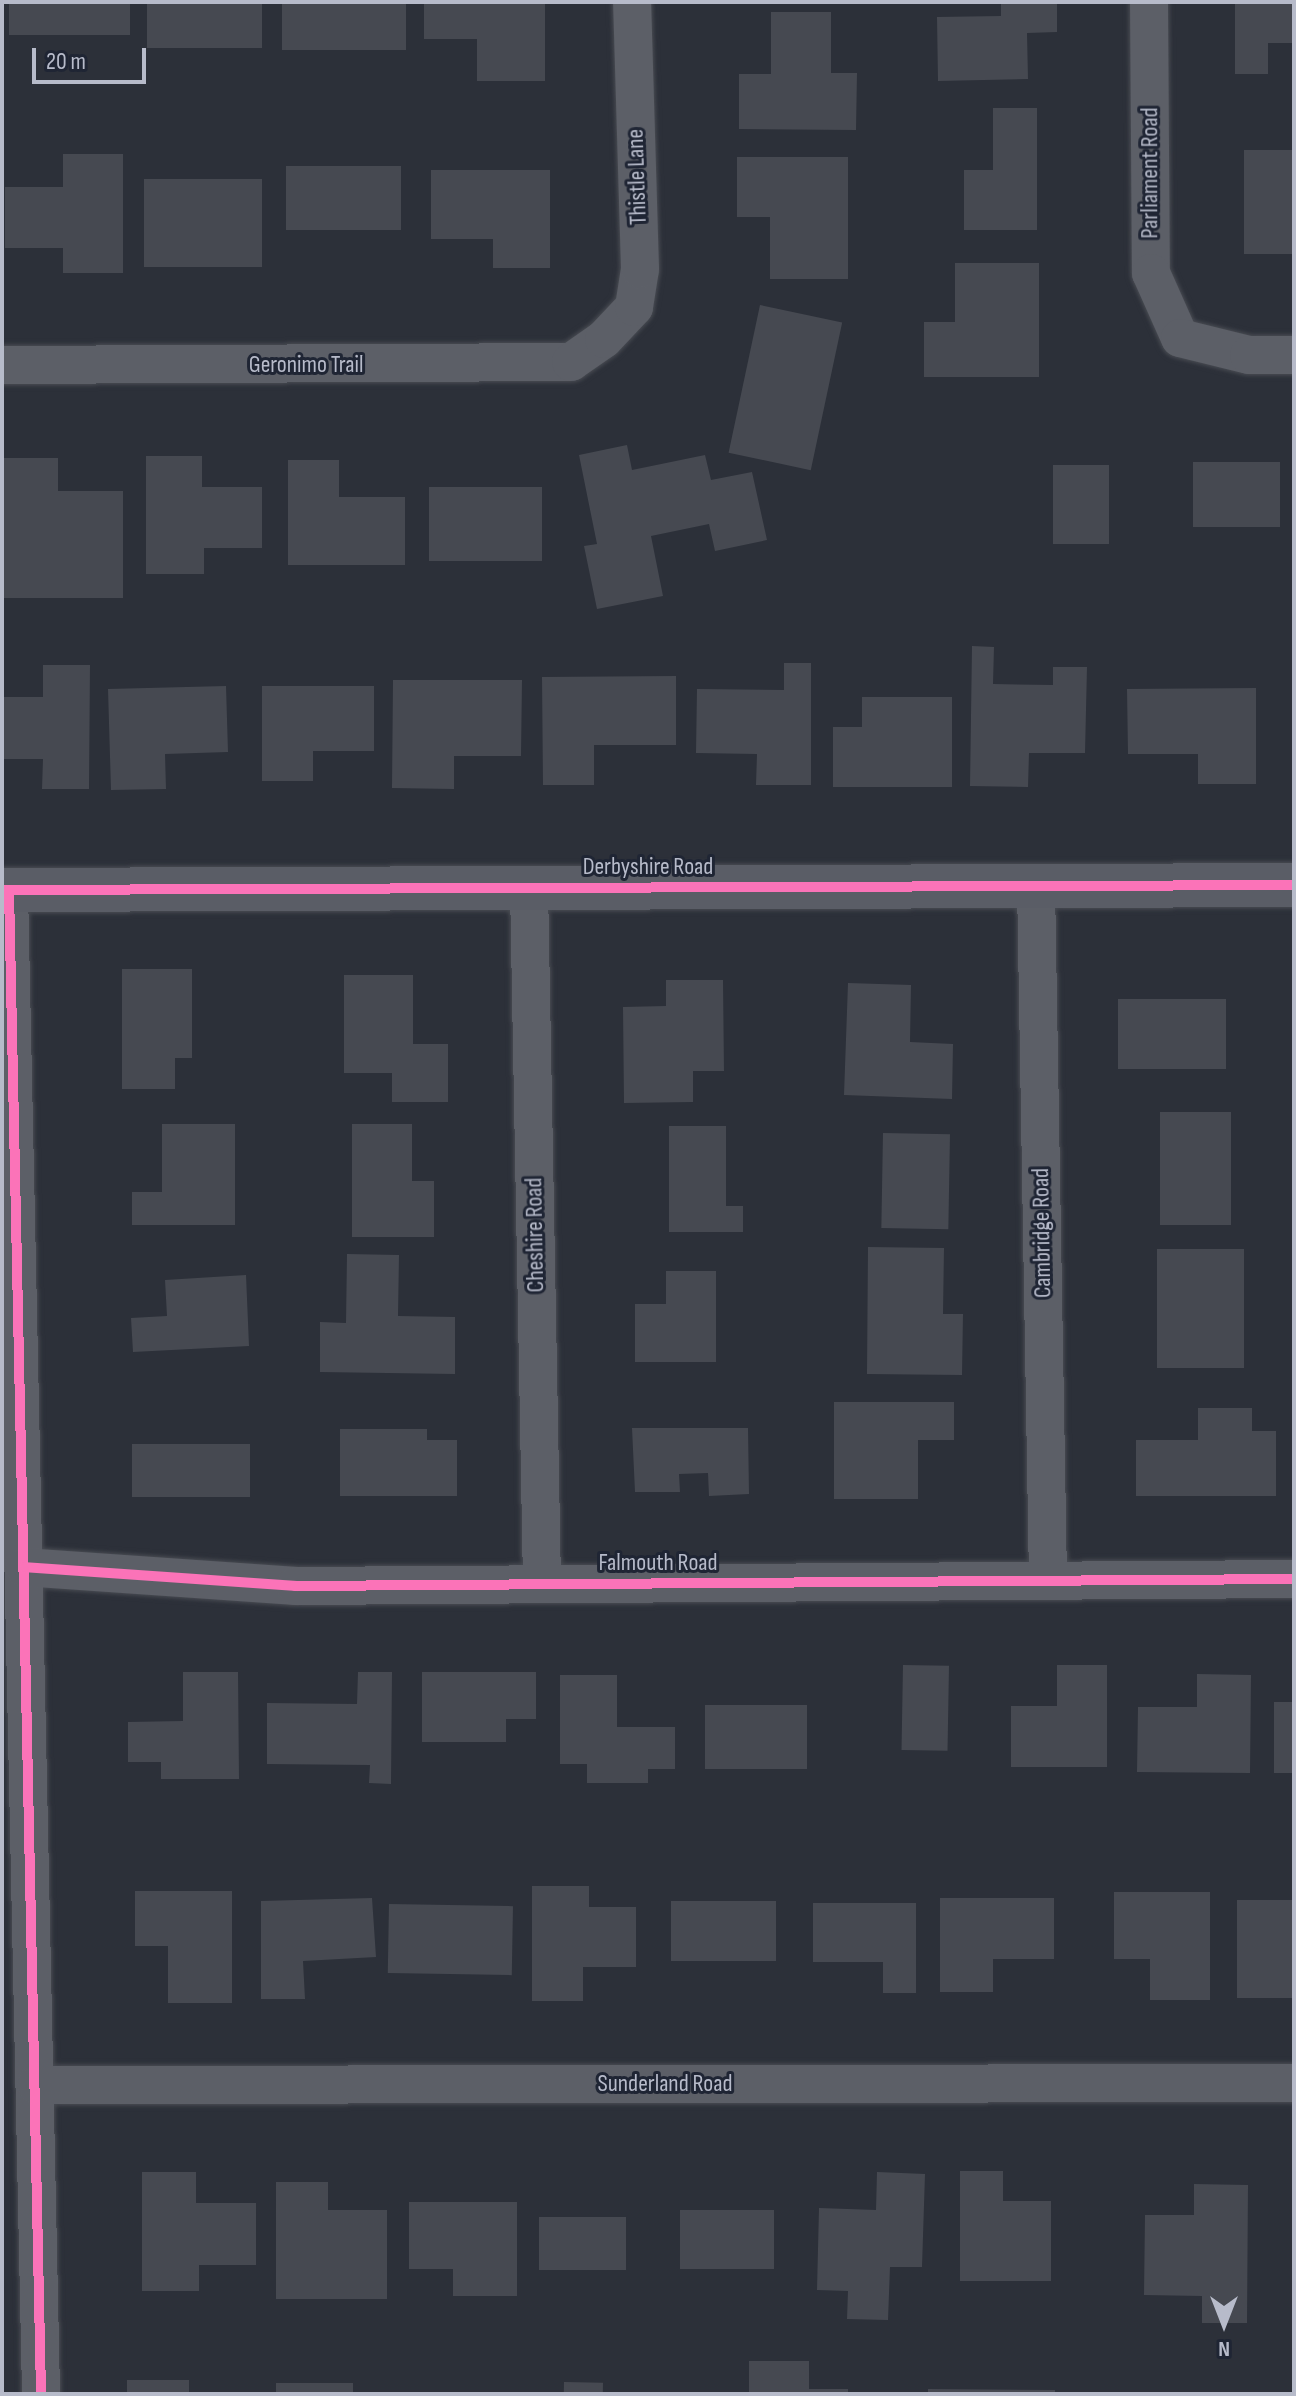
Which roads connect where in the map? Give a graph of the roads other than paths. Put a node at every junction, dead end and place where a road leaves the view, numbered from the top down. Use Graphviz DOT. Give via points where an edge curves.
graph roads {
  1 [pos="632,2"];
  2 [pos="1149,2"];
  3 [pos="604,339"];
  4 [pos="1294,355"];
  5 [pos="2,365"];
  6 [pos="1036,885"];
  7 [pos="1294,885"];
  8 [pos="529,887"];
  9 [pos="5,890"];
  10 [pos="24,1567"];
  11 [pos="1294,1579"];
  12 [pos="1048,1581"];
  13 [pos="542,1583"];
  14 [pos="1294,2083"];
  15 [pos="36,2085"];
  16 [pos="41,2394"];
  1 -- 3 [label="street, Thistle Lane" via="640,269 634,307"];
  2 -- 4 [label="street, Parliament Road" via="1151,273 1180,338 1249,355"];
  3 -- 5 [label="street, Geronimo Trail" via="571,362 526,365"];
  6 -- 7 [label="street, Derbyshire Road"];
  6 -- 8 [label="street, Derbyshire Road"];
  6 -- 12 [label="street, Cambridge Road"];
  8 -- 9 [label="street, Derbyshire Road"];
  8 -- 13 [label="street, Cheshire Road"];
  9 -- 10 [label="street"];
  10 -- 13 [label="street, Falmouth Road" via="295,1586"];
  10 -- 15 [label="street"];
  11 -- 12 [label="street, Falmouth Road"];
  12 -- 13 [label="street, Falmouth Road"];
  14 -- 15 [label="street, Sunderland Road"];
  15 -- 16 [label="street"];
}
